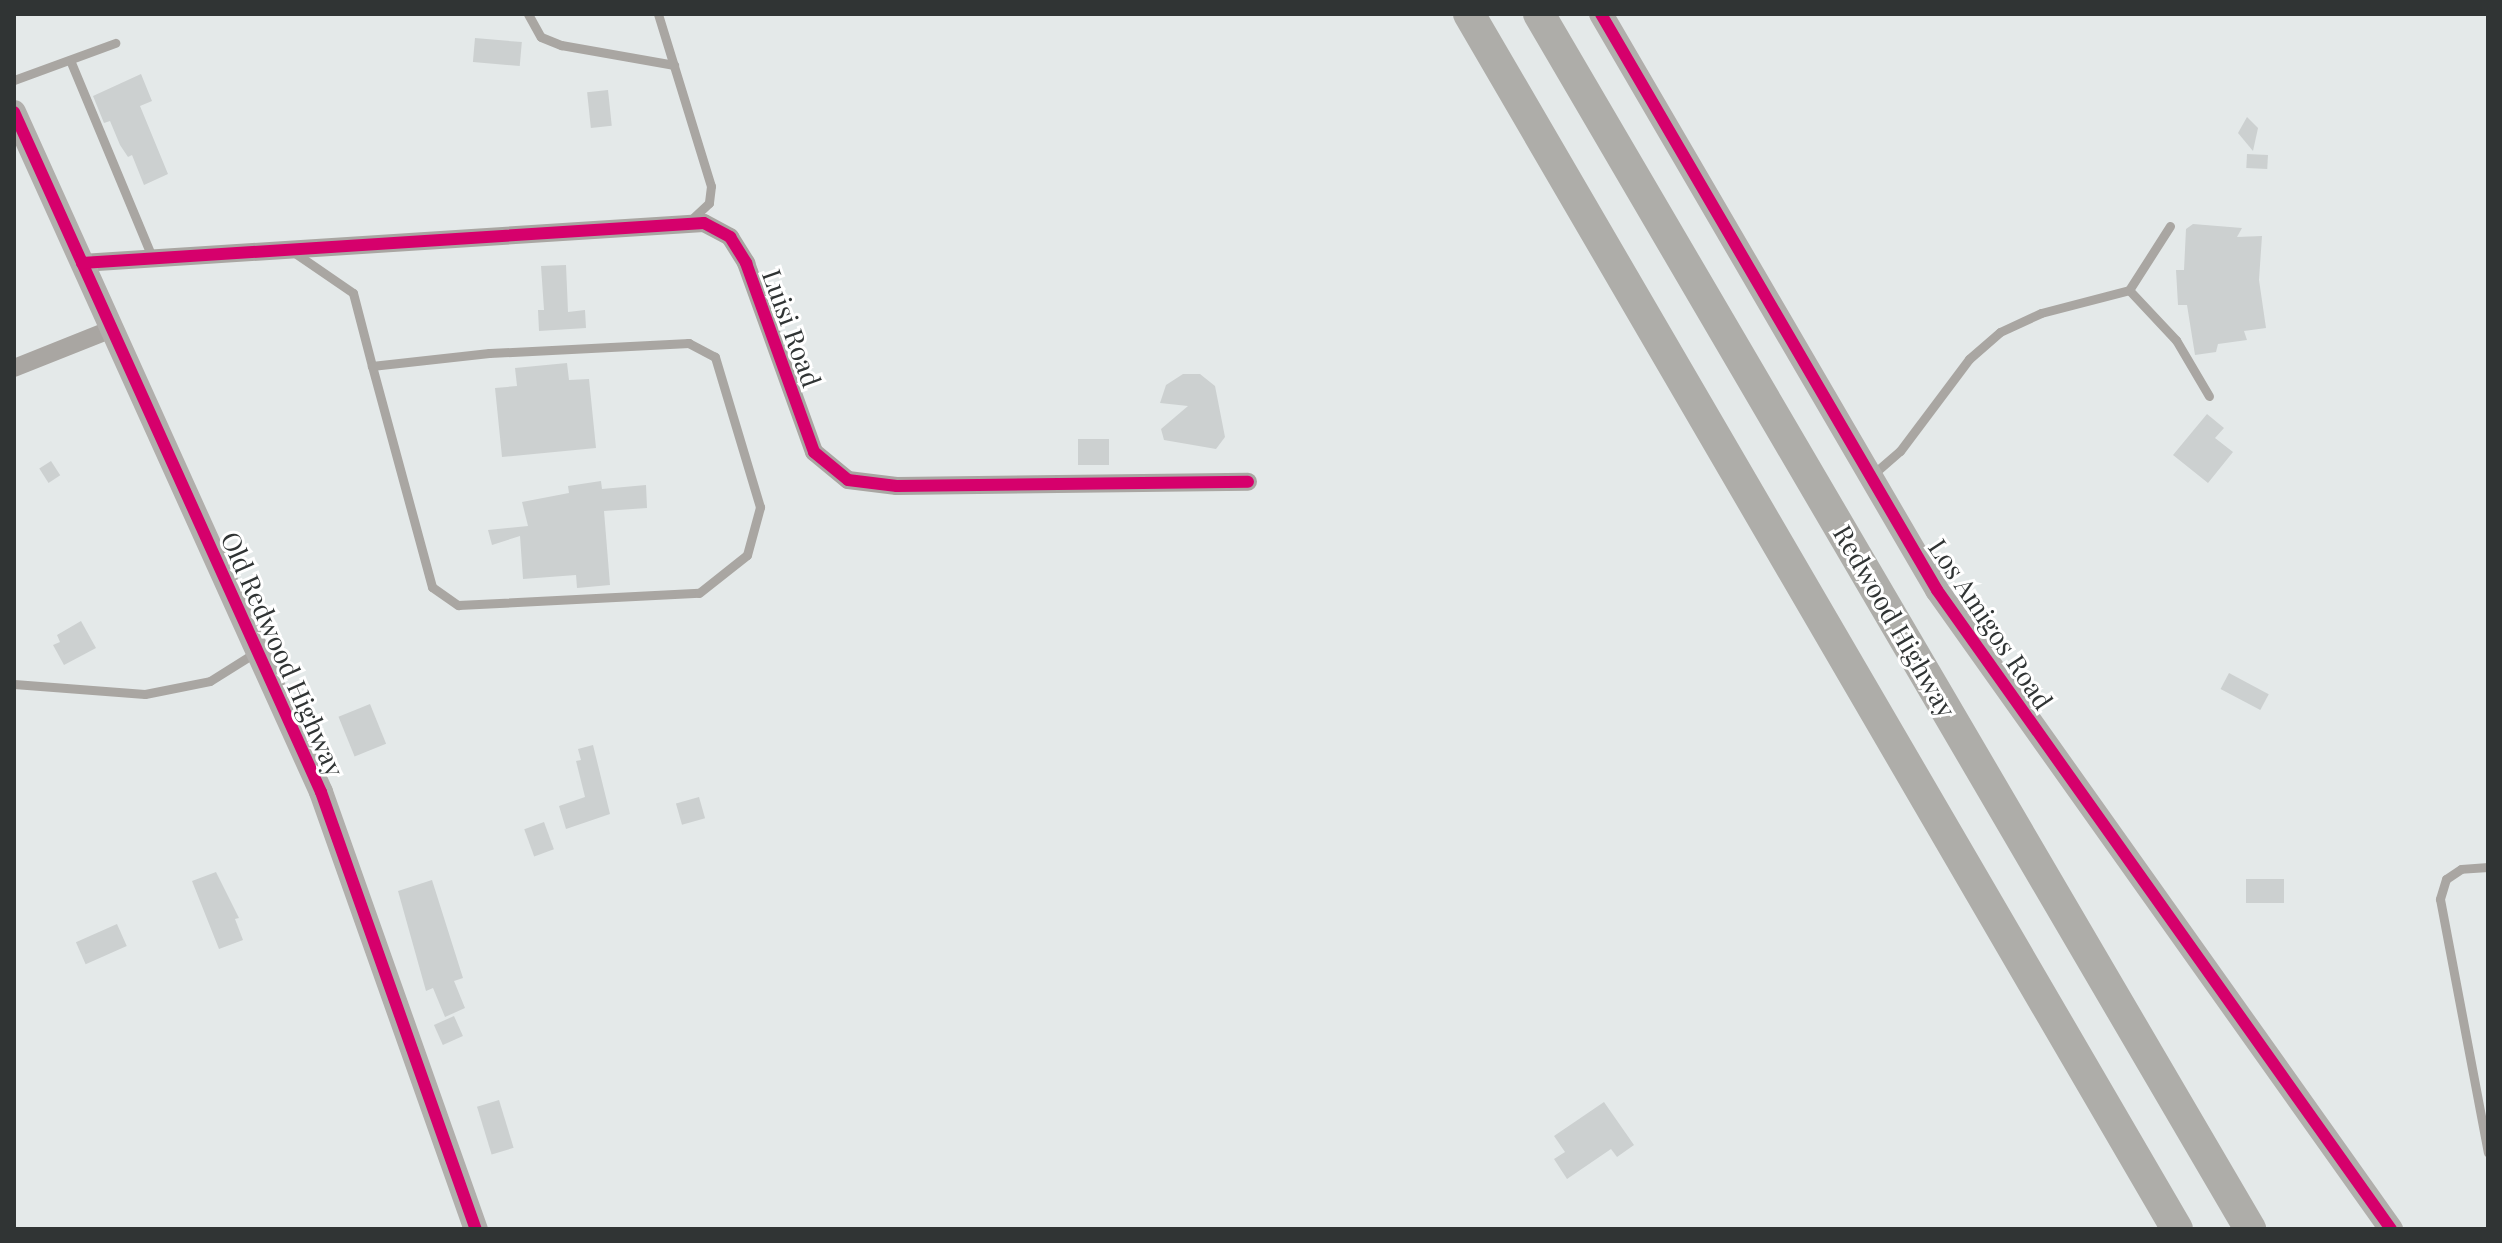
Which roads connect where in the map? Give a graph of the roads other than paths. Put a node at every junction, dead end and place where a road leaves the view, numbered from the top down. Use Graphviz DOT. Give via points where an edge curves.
graph roads {
  1 [pos="528,14"];
  2 [pos="658,14"];
  3 [pos="1469,14"];
  4 [pos="1539,14"];
  5 [pos="1601,14"];
  6 [pos="115,43"];
  7 [pos="70,60"];
  8 [pos="674,65"];
  9 [pos="14,80"];
  10 [pos="14,112"];
  11 [pos="690,221"];
  12 [pos="2170,226"];
  13 [pos="292,251"];
  14 [pos="153,259"];
  15 [pos="82,263"];
  16 [pos="2129,290"];
  17 [pos="112,329"];
  18 [pos="372,366"];
  19 [pos="14,368"];
  20 [pos="2209,396"];
  21 [pos="1871,476"];
  22 [pos="1248,482"];
  23 [pos="258,650"];
  24 [pos="14,684"];
  25 [pos="2488,867"];
  26 [pos="2488,1152"];
  27 [pos="476,1229"];
  28 [pos="2177,1229"];
  29 [pos="2250,1229"];
  30 [pos="2391,1229"];
  1 -- 8 [label="lane" via="541,37 561,45"];
  2 -- 8 [label="lane"];
  3 -- 28 [label="highway"];
  4 -- 29 [label="highway, Redwood Highway"];
  5 -- 21 [label="street, Los Amigos Road"];
  6 -- 7 [label="lane"];
  7 -- 9 [label="lane"];
  7 -- 14 [label="lane"];
  8 -- 11 [label="lane" via="711,186 709,203"];
  10 -- 15 [label="street, Old Redwood Highway"];
  11 -- 13 [label="street, Luisi Road"];
  11 -- 22 [label="street, Luisi Road" via="730,237 746,263 814,452 848,480 897,486"];
  12 -- 16 [label="lane"];
  13 -- 14 [label="street, Luisi Road"];
  13 -- 18 [label="lane" via="353,293"];
  14 -- 15 [label="street, Luisi Road"];
  15 -- 17 [label="street, Old Redwood Highway"];
  16 -- 20 [label="lane" via="2176,340"];
  16 -- 21 [label="lane" via="2041,313 2000,332 1969,359 1900,451"];
  17 -- 19 [label="street"];
  17 -- 23 [label="street, Old Redwood Highway"];
  18 -- 18 [label="lane" via="432,587 458,605 699,593 747,555 760,507 715,357 689,343 489,353"];
  21 -- 30 [label="street, Los Amigos Road" via="1937,590"];
  23 -- 24 [label="lane" via="210,681 145,694"];
  23 -- 27 [label="street, Old Redwood Highway" via="321,792"];
  25 -- 26 [label="lane" via="2446,879 2440,899"];
}
